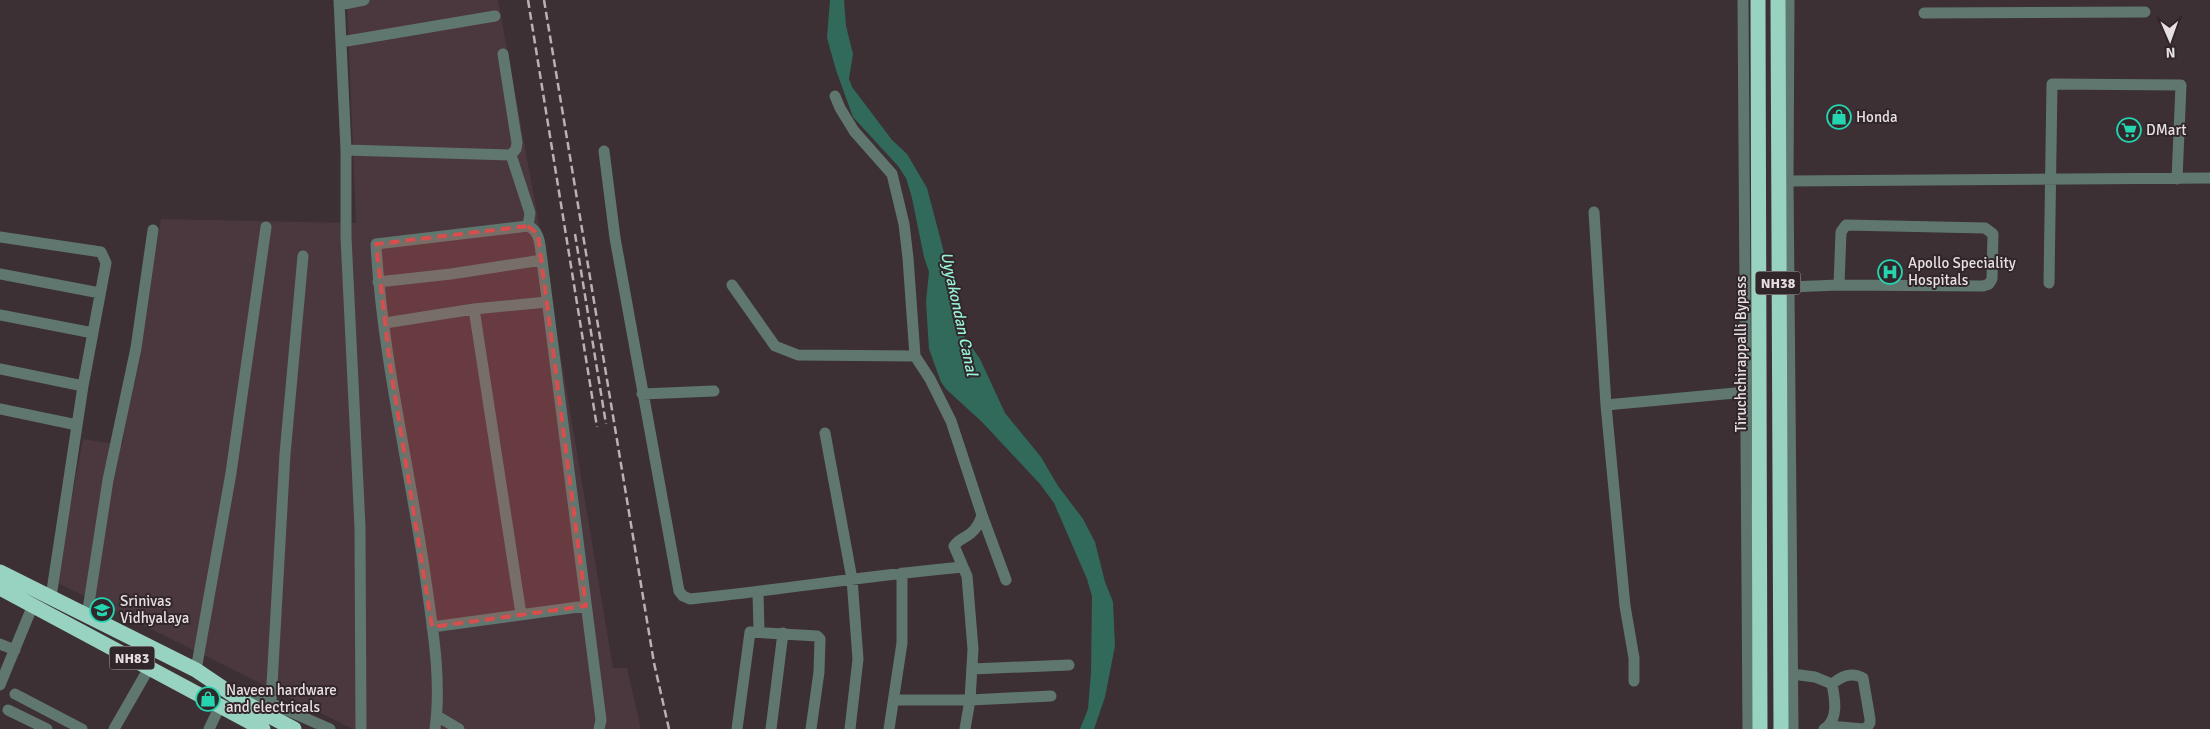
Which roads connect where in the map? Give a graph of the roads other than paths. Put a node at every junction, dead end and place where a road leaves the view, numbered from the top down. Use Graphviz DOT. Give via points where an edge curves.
graph roads {
  1 [pos="364,0"];
  2 [pos="1743,0"];
  3 [pos="1758,0"];
  4 [pos="1778,0"];
  5 [pos="1789,0"];
  6 [pos="2051,0"];
  7 [pos="339,3"];
  8 [pos="2050,12"];
  9 [pos="2145,12"];
  10 [pos="1924,13"];
  11 [pos="495,16"];
  12 [pos="341,42"];
  13 [pos="503,54"];
  14 [pos="835,96"];
  15 [pos="346,150"];
  16 [pos="604,151"];
  17 [pos="511,155"];
  18 [pos="2210,178"];
  19 [pos="2049,179"];
  20 [pos="2177,179"];
  21 [pos="1788,181"];
  22 [pos="1594,212"];
  23 [pos="528,226"];
  24 [pos="266,227"];
  25 [pos="153,230"];
  26 [pos="0,237"];
  27 [pos="303,256"];
  28 [pos="542,260"];
  29 [pos="0,274"];
  30 [pos="378,282"];
  31 [pos="2049,283"];
  32 [pos="732,285"];
  33 [pos="1839,285"];
  34 [pos="1789,286"];
  35 [pos="100,293"];
  36 [pos="547,302"];
  37 [pos="474,309"];
  38 [pos="0,315"];
  39 [pos="385,323"];
  40 [pos="94,333"];
  41 [pos="915,356"];
  42 [pos="0,369"];
  43 [pos="83,386"];
  44 [pos="714,392"];
  45 [pos="1746,392"];
  46 [pos="642,394"];
  47 [pos="1606,405"];
  48 [pos="0,409"];
  49 [pos="77,425"];
  50 [pos="825,433"];
  51 [pos="982,515"];
  52 [pos="1779,566"];
  53 [pos="963,568"];
  54 [pos="0,572"];
  55 [pos="902,573"];
  56 [pos="852,580"];
  57 [pos="1006,580"];
  58 [pos="1790,580"];
  59 [pos="0,588"];
  60 [pos="758,592"];
  61 [pos="51,597"];
  62 [pos="33,605"];
  63 [pos="586,606"];
  64 [pos="521,614"];
  65 [pos="87,616"];
  66 [pos="432,627"];
  67 [pos="759,632"];
  68 [pos="782,633"];
  69 [pos="0,644"];
  70 [pos="14,650"];
  71 [pos="1069,665"];
  72 [pos="149,668"];
  73 [pos="972,669"];
  74 [pos="196,670"];
  75 [pos="1792,674"];
  76 [pos="1,680"];
  77 [pos="1634,681"];
  78 [pos="1832,684"];
  79 [pos="15,694"];
  80 [pos="1051,696"];
  81 [pos="895,700"];
  82 [pos="970,700"];
  83 [pos="220,706"];
  84 [pos="8,710"];
  85 [pos="269,716"];
  86 [pos="437,716"];
  87 [pos="247,725"];
  88 [pos="1827,727"];
  89 [pos="47,729"];
  90 [pos="82,729"];
  91 [pos="114,729"];
  92 [pos="209,729"];
  93 [pos="294,729"];
  94 [pos="330,729"];
  95 [pos="361,729"];
  96 [pos="435,729"];
  97 [pos="459,729"];
  98 [pos="599,729"];
  99 [pos="737,729"];
  100 [pos="771,729"];
  101 [pos="811,729"];
  102 [pos="850,729"];
  103 [pos="889,729"];
  104 [pos="965,729"];
  105 [pos="1748,729"];
  106 [pos="1760,729"];
  107 [pos="1781,729"];
  108 [pos="1792,729"];
  109 [pos="1865,729"];
  1 -- 7 [label="street"];
  2 -- 45 [label="street"];
  3 -- 106 [label="highway, Tiruchchirappalli Bypass / NH38"];
  4 -- 52 [label="highway, NH38"];
  5 -- 21 [label="street"];
  6 -- 8 [label="street"];
  7 -- 12 [label="street"];
  8 -- 9 [label="street"];
  8 -- 10 [label="street"];
  11 -- 12 [label="street"];
  12 -- 15 [label="street"];
  13 -- 17 [label="street" via="517,143"];
  14 -- 41 [label="street" via="854,131 892,174 904,224"];
  15 -- 17 [label="street"];
  15 -- 95 [label="street" via="346,237 360,527"];
  16 -- 46 [label="street" via="615,238"];
  17 -- 23 [label="street" via="530,213"];
  18 -- 20 [label="street"];
  19 -- 20 [label="street"];
  19 -- 20 [label="street" via="2052,84 2182,85"];
  19 -- 21 [label="street"];
  19 -- 31 [label="street"];
  21 -- 34 [label="street"];
  22 -- 47 [label="street"];
  23 -- 28 [label="street" via="538,234"];
  23 -- 30 [label="street" via="376,244"];
  24 -- 74 [label="street" via="231,473"];
  25 -- 65 [label="street" via="136,348 108,480"];
  26 -- 35 [label="street" via="101,252 106,263"];
  27 -- 85 [label="street" via="285,454"];
  28 -- 30 [label="street"];
  28 -- 36 [label="street"];
  29 -- 35 [label="street"];
  30 -- 39 [label="street"];
  32 -- 41 [label="street" via="774,346 786,351 798,355"];
  33 -- 33 [label="street" via="1841,232 1846,226 1985,228 1992,234 1992,278 1989,284"];
  33 -- 34 [label="street"];
  34 -- 58 [label="street"];
  35 -- 40 [label="street"];
  36 -- 37 [label="street"];
  36 -- 63 [label="street"];
  37 -- 39 [label="street"];
  37 -- 64 [label="street"];
  38 -- 40 [label="street"];
  39 -- 66 [label="street"];
  40 -- 43 [label="street"];
  41 -- 51 [label="street" via="950,421"];
  42 -- 43 [label="street"];
  43 -- 49 [label="street"];
  44 -- 46 [label="street"];
  45 -- 47 [label="street"];
  45 -- 105 [label="street"];
  46 -- 60 [label="street" via="679,591 690,599"];
  47 -- 77 [label="street"];
  48 -- 49 [label="street"];
  49 -- 61 [label="street"];
  50 -- 56 [label="street"];
  51 -- 53 [label="street" via="974,530 955,543"];
  51 -- 57 [label="street"];
  52 -- 58 [label="highway"];
  52 -- 107 [label="highway, NH38"];
  53 -- 55 [label="street"];
  53 -- 73 [label="street" via="969,599"];
  54 -- 61 [label="highway, NH83"];
  55 -- 56 [label="street"];
  55 -- 81 [label="street" via="902,643"];
  56 -- 60 [label="street"];
  56 -- 102 [label="street" via="858,660"];
  58 -- 75 [label="street"];
  59 -- 62 [label="highway, NH83"];
  60 -- 67 [label="street"];
  61 -- 65 [label="highway, NH83"];
  62 -- 70 [label="street"];
  62 -- 72 [label="highway, NH83"];
  63 -- 64 [label="street"];
  63 -- 98 [label="street" via="601,720"];
  64 -- 66 [label="street"];
  65 -- 74 [label="highway, NH83"];
  66 -- 86 [label="street"];
  67 -- 68 [label="street"];
  67 -- 99 [label="street" via="749,633"];
  68 -- 100 [label="street"];
  68 -- 101 [label="street" via="820,639"];
  69 -- 70 [label="street"];
  70 -- 76 [label="street"];
  71 -- 73 [label="street"];
  72 -- 83 [label="highway, NH83"];
  72 -- 91 [label="street"];
  73 -- 82 [label="street"];
  74 -- 85 [label="highway, NH83" via="245,704"];
  75 -- 78 [label="street" via="1815,677"];
  75 -- 108 [label="street"];
  78 -- 88 [label="street" via="1835,709"];
  78 -- 109 [label="street" via="1851,674 1863,678 1870,719"];
  79 -- 90 [label="street"];
  80 -- 82 [label="street"];
  81 -- 82 [label="street"];
  81 -- 103 [label="street"];
  82 -- 104 [label="street"];
  83 -- 87 [label="highway, NH83"];
  83 -- 92 [label="street"];
  84 -- 89 [label="street"];
  85 -- 87 [label="highway, NH83"];
  85 -- 93 [label="highway, NH83"];
  85 -- 94 [label="street"];
  86 -- 96 [label="street"];
  86 -- 97 [label="street"];
  88 -- 109 [label="street"];
}
